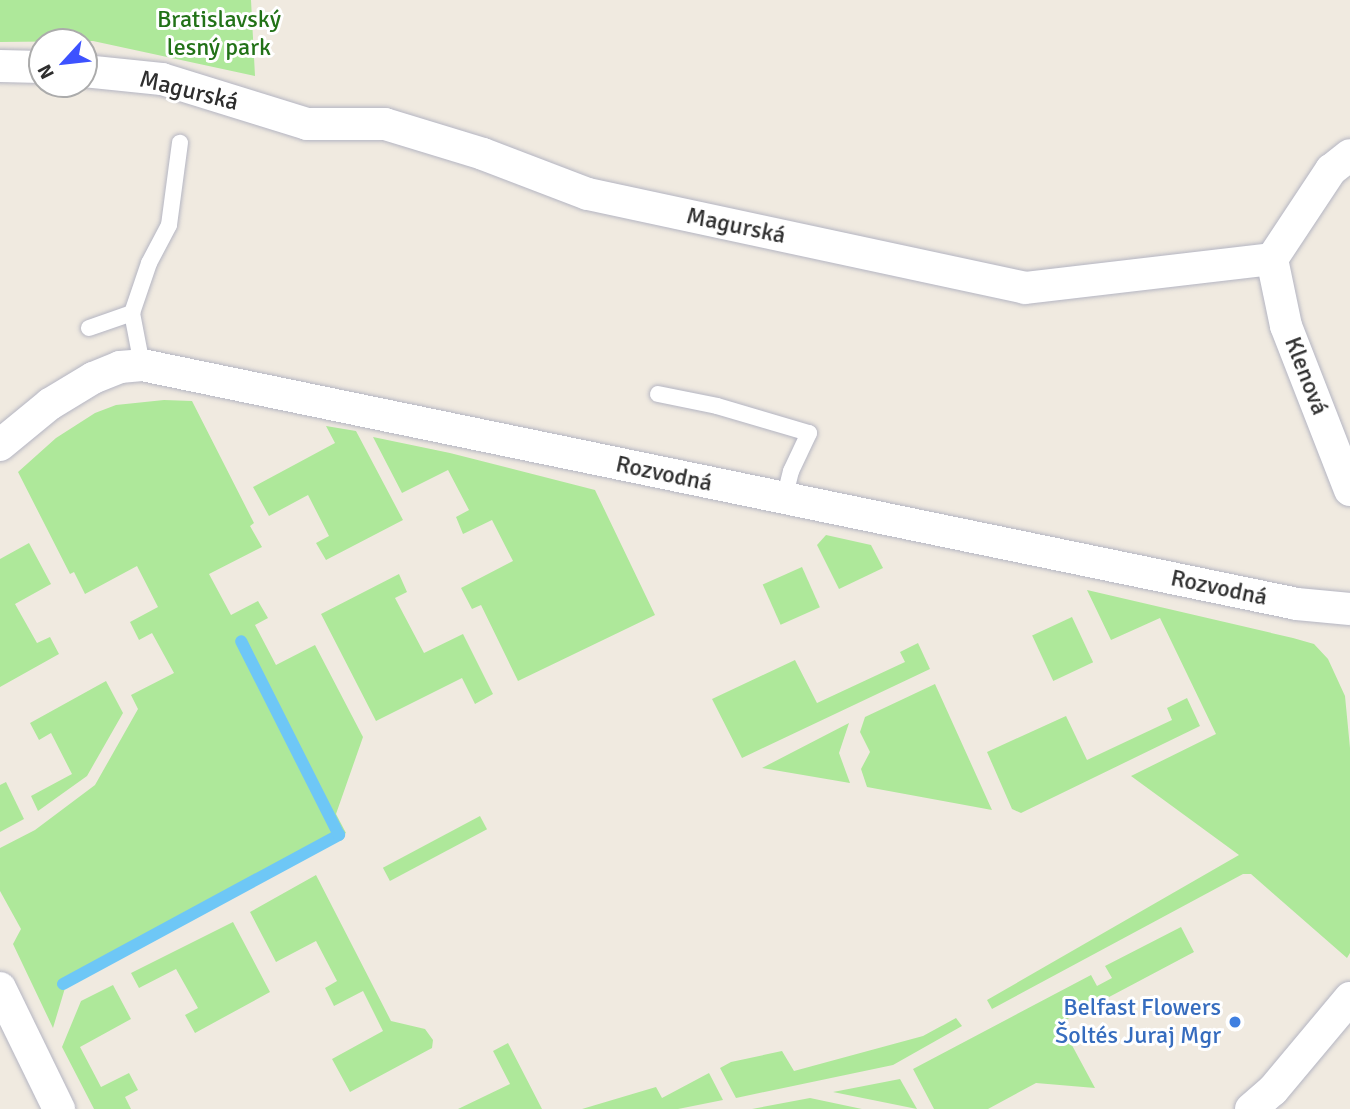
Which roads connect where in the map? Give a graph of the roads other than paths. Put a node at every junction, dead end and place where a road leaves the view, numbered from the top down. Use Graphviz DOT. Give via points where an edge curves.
graph roads {
  1 [pos="0,66"];
  2 [pos="28,66"];
  3 [pos="98,72"];
  4 [pos="180,143"];
  5 [pos="1350,155"];
  6 [pos="1272,259"];
  7 [pos="132,313"];
  8 [pos="89,328"];
  9 [pos="142,365"];
  10 [pos="658,394"];
  11 [pos="0,445"];
  12 [pos="1350,490"];
  13 [pos="785,499"];
  14 [pos="1350,609"];
  15 [pos="0,988"];
  16 [pos="1350,998"];
  17 [pos="59,1109"];
  18 [pos="1251,1109"];
  1 -- 2 [label="street"];
  3 -- 6 [label="street, Magurská" via="162,79 307,124 385,124 483,154 588,194 1026,288"];
  4 -- 7 [label="lane" via="169,225 149,263"];
  5 -- 6 [label="street" via="1331,170"];
  6 -- 12 [label="street, Klenová" via="1286,326"];
  7 -- 8 [label="lane"];
  7 -- 9 [label="lane"];
  9 -- 11 [label="street, Rozvodná" via="120,367 93,378 50,404"];
  9 -- 13 [label="street, Rozvodná"];
  10 -- 13 [label="lane" via="809,433"];
  13 -- 14 [label="street, Rozvodná" via="1297,604"];
  15 -- 17 [label="street"];
  16 -- 18 [label="street" via="1273,1090"];
}
